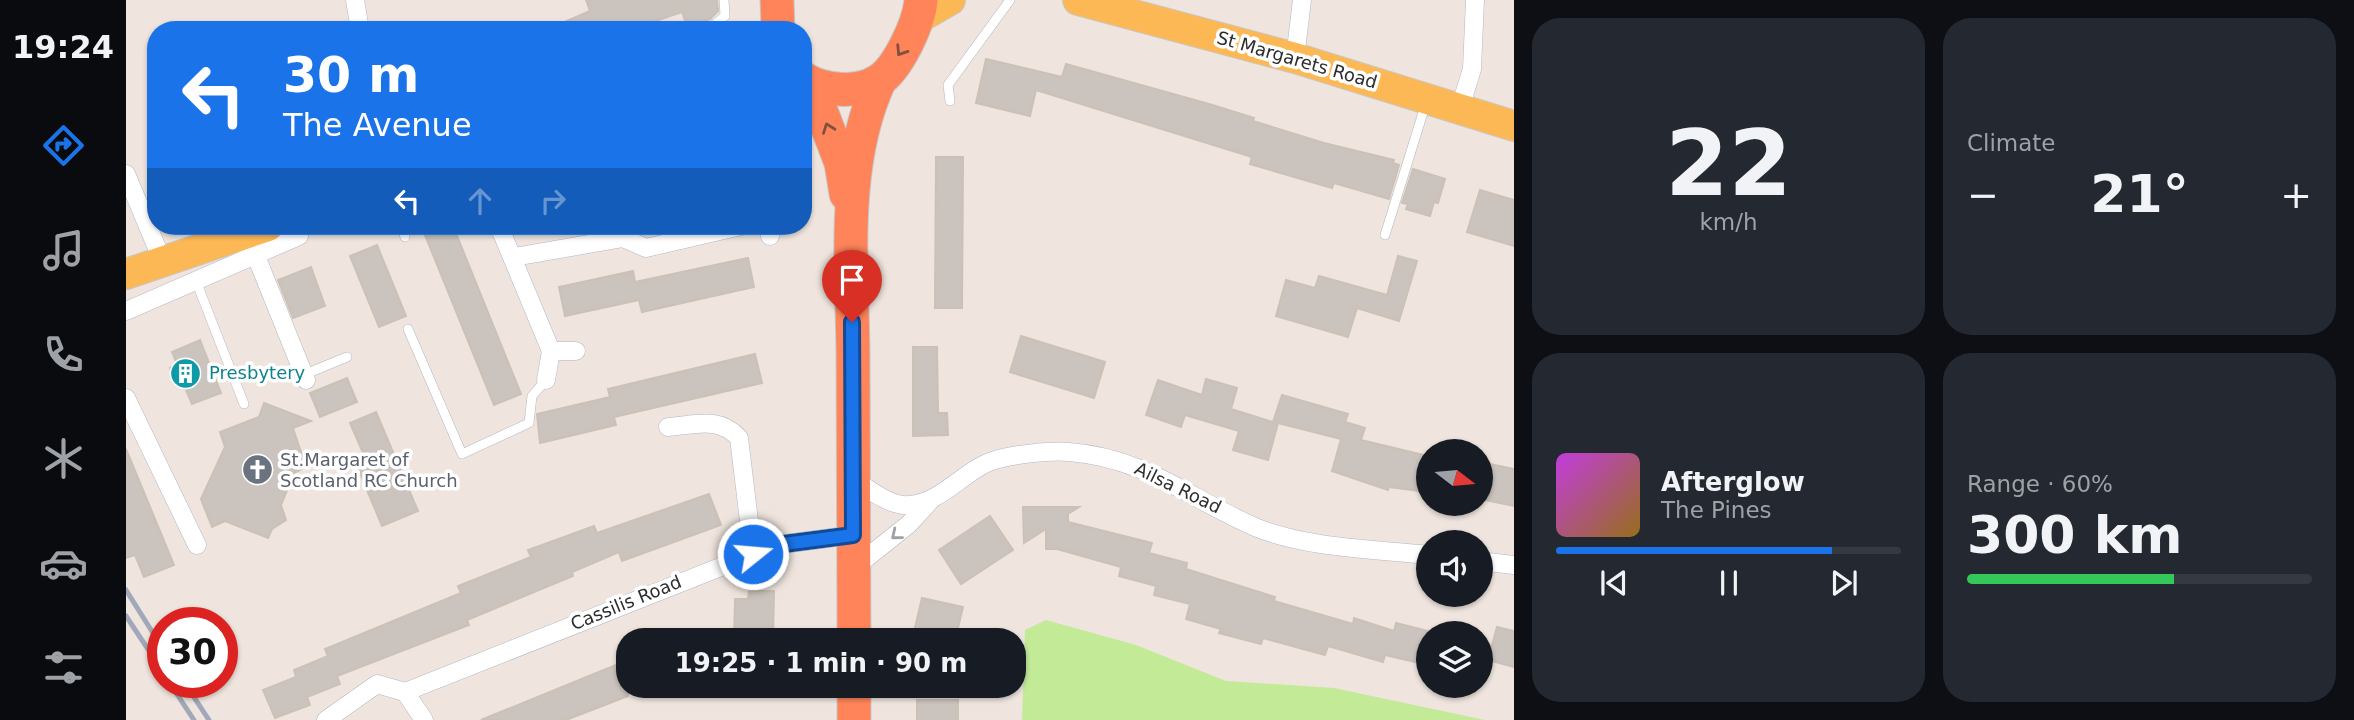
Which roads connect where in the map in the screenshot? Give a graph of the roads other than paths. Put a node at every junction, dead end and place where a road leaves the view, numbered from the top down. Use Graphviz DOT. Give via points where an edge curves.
graph roads {
  1 [pos="355,0"];
  2 [pos="724,0"];
  3 [pos="950,0"];
  4 [pos="1010,0"];
  5 [pos="1077,0"];
  6 [pos="1302,0"];
  7 [pos="1475,0"];
  8 [pos="919,9"];
  9 [pos="358,21"];
  10 [pos="718,21"];
  11 [pos="1295,58"];
  12 [pos="880,80"];
  13 [pos="812,81"];
  14 [pos="812,92"];
  15 [pos="1427,98"];
  16 [pos="950,101"];
  17 [pos="1460,108"];
  18 [pos="1514,126"];
  19 [pos="126,174"];
  20 [pos="850,218"];
  21 [pos="147,224"];
  22 [pos="152,235"];
  23 [pos="240,235"];
  24 [pos="299,235"];
  25 [pos="503,235"];
  26 [pos="702,235"];
  27 [pos="1385,235"];
  28 [pos="256,256"];
  29 [pos="514,257"];
  30 [pos="162,260"];
  31 [pos="126,274"];
  32 [pos="197,281"];
  33 [pos="126,311"];
  34 [pos="408,329"];
  35 [pos="551,351"];
  36 [pos="576,351"];
  37 [pos="347,357"];
  38 [pos="304,377"];
  39 [pos="546,380"];
  40 [pos="126,398"];
  41 [pos="244,404"];
  42 [pos="668,427"];
  43 [pos="853,479"];
  44 [pos="934,497"];
  45 [pos="853,535"];
  46 [pos="197,545"];
  47 [pos="753,554"];
  48 [pos="1416,554"];
  49 [pos="1493,563"];
  50 [pos="1514,565"];
  51 [pos="854,568"];
  52 [pos="854,628"];
  53 [pos="405,692"];
  54 [pos="854,698"];
  55 [pos="327,720"];
  56 [pos="424,720"];
  57 [pos="854,720"];
  1 -- 9 [label="street"];
  2 -- 10 [label="lane" via="724,16"];
  3 -- 8 [label="main road"];
  4 -- 16 [label="lane" via="948,85"];
  5 -- 11 [label="main road, St Margarets Road"];
  6 -- 11 [label="street"];
  7 -- 17 [label="street" via="1472,69"];
  8 -- 12 [label="highway, one-way" via="908,40"];
  11 -- 15 [label="main road, St Margarets Road"];
  12 -- 13 [label="highway" via="839,89"];
  12 -- 20 [label="highway" via="864,128"];
  20 -- 14 [label="highway, one-way" via="841,163"];
  15 -- 17 [label="main road, St Margarets Road"];
  15 -- 27 [label="lane"];
  17 -- 18 [label="main road, St Margarets Road"];
  19 -- 21 [label="street"];
  20 -- 43 [label="highway"];
  22 -- 30 [label="street"];
  23 -- 30 [label="main road"];
  24 -- 28 [label="street"];
  25 -- 29 [label="street"];
  26 -- 29 [label="street" via="646,248 623,238"];
  28 -- 32 [label="street"];
  28 -- 38 [label="street"];
  29 -- 35 [label="street"];
  30 -- 31 [label="main road"];
  32 -- 33 [label="street"];
  32 -- 41 [label="lane"];
  34 -- 39 [label="lane" via="462,454 529,423 532,396"];
  35 -- 36 [label="street"];
  35 -- 39 [label="street"];
  37 -- 38 [label="lane"];
  40 -- 46 [label="street"];
  42 -- 47 [label="street" via="716,422 739,438"];
  43 -- 44 [label="street, Ailsa Road" via="898,503 911,505"];
  43 -- 45 [label="highway"];
  44 -- 48 [label="street, Ailsa Road" via="994,460 1066,451 1120,460 1171,481 1256,527 1316,542"];
  44 -- 51 [label="street, Ailsa Road, one-way" via="909,524"];
  45 -- 47 [label="street, Cassilis Road" via="776,545"];
  45 -- 51 [label="highway"];
  47 -- 53 [label="street, Cassilis Road"];
  49 -- 50 [label="street"];
  51 -- 52 [label="highway"];
  53 -- 55 [label="street" via="377,684"];
  53 -- 56 [label="street"];
  54 -- 57 [label="highway"];
}
